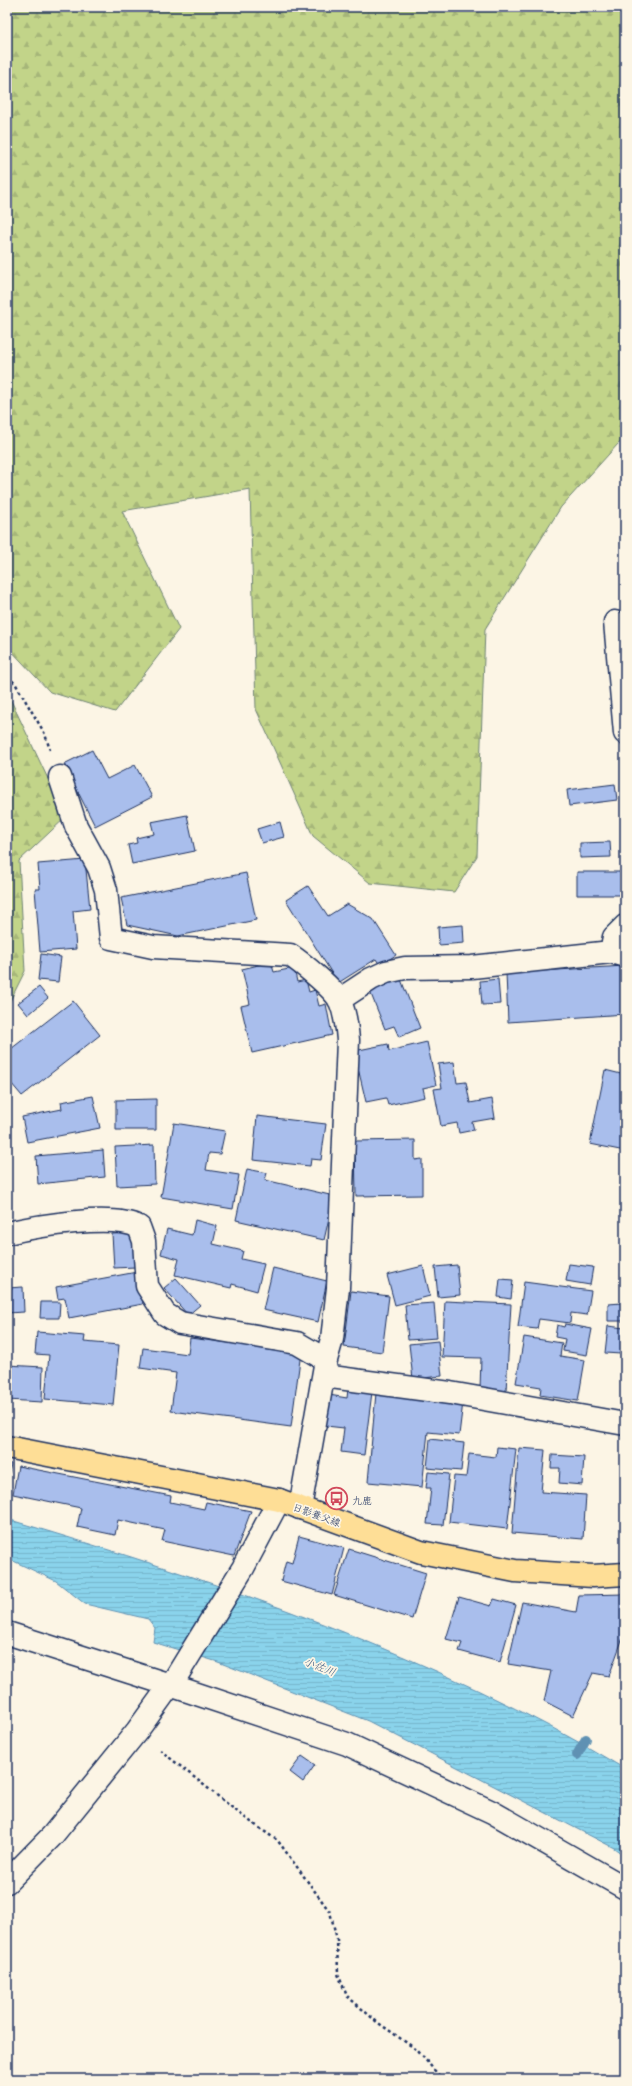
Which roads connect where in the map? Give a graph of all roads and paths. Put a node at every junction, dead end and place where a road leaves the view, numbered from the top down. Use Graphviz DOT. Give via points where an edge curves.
graph roads {
  1 [pos="615,622"];
  2 [pos="7,677"];
  3 [pos="625,733"];
  4 [pos="60,777"];
  5 [pos="625,926"];
  6 [pos="618,954"];
  7 [pos="339,1000"];
  8 [pos="7,1233"];
  9 [pos="325,1368"];
  10 [pos="625,1424"];
  11 [pos="7,1447"];
  12 [pos="279,1500"];
  13 [pos="300,1508"];
  14 [pos="625,1574"];
  15 [pos="7,1633"];
  16 [pos="173,1681"];
  17 [pos="137,1731"];
  18 [pos="7,1882"];
  19 [pos="625,1888"];
  20 [pos="442,2079"];
  1 -- 3 [label="street"];
  2 -- 4 [label="path" via="15,683 45,734"];
  4 -- 7 [label="street" via="76,826 99,868 106,890 111,938 153,947 290,955 303,964"];
  5 -- 6 [label="street" via="614,937"];
  6 -- 7 [label="street" via="472,967 405,968 386,972 371,979"];
  7 -- 9 [label="street" via="346,1021 348,1040 338,1288 332,1340"];
  8 -- 9 [label="street" via="36,1226 77,1222 129,1222 139,1227 144,1241 147,1286 165,1314 180,1323 297,1343"];
  9 -- 10 [label="street"];
  9 -- 13 [label="street"];
  11 -- 12 [label="main road, 日影養父線"];
  12 -- 13 [label="main road, 日影養父線"];
  12 -- 16 [label="street" via="243,1568"];
  13 -- 14 [label="main road, 日影養父線" via="421,1552 515,1571 593,1576"];
  15 -- 16 [label="street"];
  16 -- 17 [label="street"];
  16 -- 19 [label="street" via="347,1744 492,1812"];
  17 -- 18 [label="street" via="52,1836"];
  17 -- 20 [label="path" via="278,1841 330,1912 337,1939 338,1974 347,1996 377,2022 417,2050"];
}
